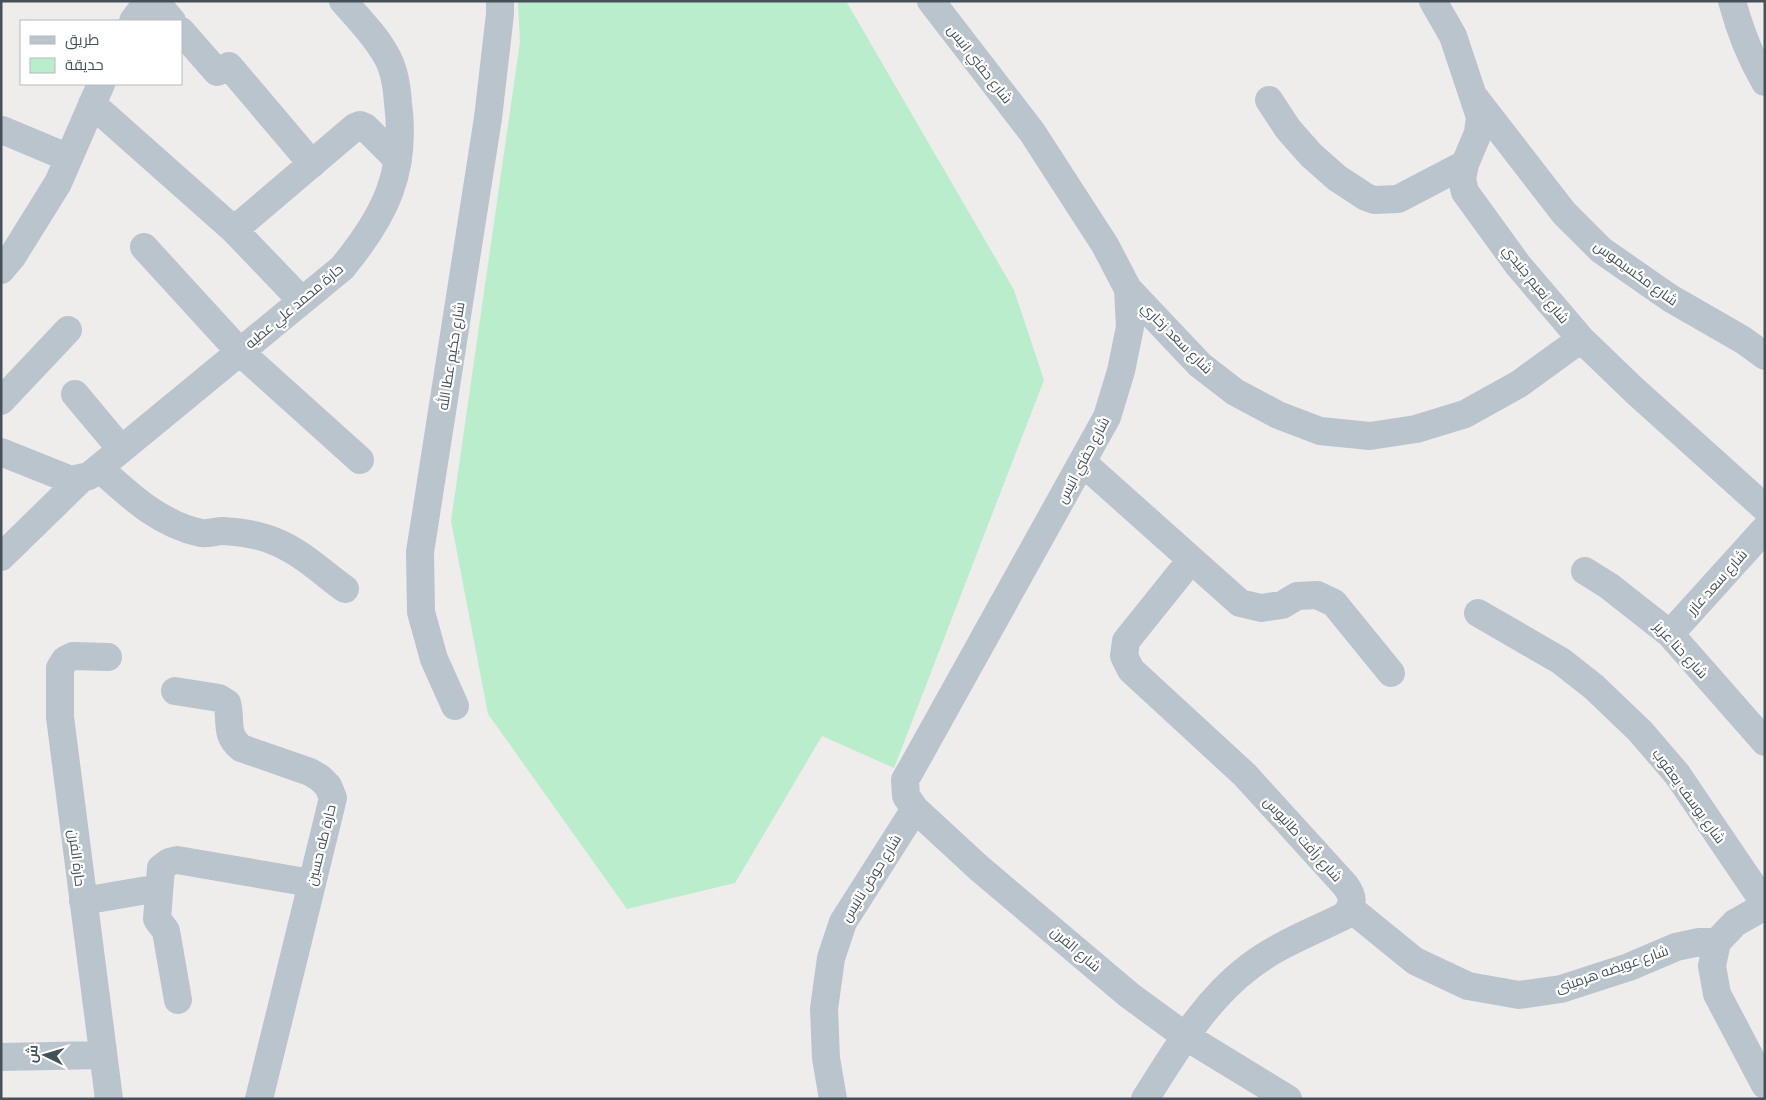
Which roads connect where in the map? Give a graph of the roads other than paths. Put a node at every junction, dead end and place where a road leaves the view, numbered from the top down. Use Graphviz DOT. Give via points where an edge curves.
graph roads {
  1 [pos="148,1"];
  2 [pos="155,1"];
  3 [pos="343,1"];
  4 [pos="500,1"];
  5 [pos="931,1"];
  6 [pos="1433,1"];
  7 [pos="1732,1"];
  8 [pos="134,20"];
  9 [pos="171,20"];
  10 [pos="182,32"];
  11 [pos="1765,82"];
  12 [pos="97,94"];
  13 [pos="1473,95"];
  14 [pos="1269,100"];
  15 [pos="2,130"];
  16 [pos="69,158"];
  17 [pos="398,160"];
  18 [pos="312,164"];
  19 [pos="1465,164"];
  20 [pos="234,230"];
  21 [pos="144,247"];
  22 [pos="1,270"];
  23 [pos="1128,288"];
  24 [pos="302,300"];
  25 [pos="68,330"];
  26 [pos="1581,339"];
  27 [pos="240,352"];
  28 [pos="1765,356"];
  29 [pos="75,394"];
  30 [pos="1,401"];
  31 [pos="122,449"];
  32 [pos="1,452"];
  33 [pos="360,460"];
  34 [pos="1082,462"];
  35 [pos="89,474"];
  36 [pos="1765,508"];
  37 [pos="1765,529"];
  38 [pos="1,557"];
  39 [pos="1190,560"];
  40 [pos="1585,571"];
  41 [pos="345,589"];
  42 [pos="1478,613"];
  43 [pos="1670,634"];
  44 [pos="108,657"];
  45 [pos="1391,673"];
  46 [pos="175,691"];
  47 [pos="455,706"];
  48 [pos="1765,742"];
  49 [pos="912,766"];
  50 [pos="915,809"];
  51 [pos="311,883"];
  52 [pos="159,888"];
  53 [pos="83,902"];
  54 [pos="1765,905"];
  55 [pos="1350,909"];
  56 [pos="1717,942"];
  57 [pos="178,1000"];
  58 [pos="1185,1036"];
  59 [pos="103,1055"];
  60 [pos="1,1057"];
  61 [pos="1765,1085"];
  62 [pos="1258,1091"];
  63 [pos="109,1099"];
  64 [pos="259,1099"];
  65 [pos="832,1099"];
  66 [pos="1145,1099"];
  67 [pos="1288,1099"];
  1 -- 8 [label="street"];
  2 -- 9 [label="street"];
  3 -- 17 [label="street, حارة محمد علي عطيه" via="387,56 397,90 401,125"];
  4 -- 47 [label="street, شارع حكيم عطا الله" via="488,118 420,552 420,612 434,659"];
  5 -- 23 [label="street, شارع حفني انيس" via="1032,132 1105,245"];
  6 -- 13 [label="street, شارع نعيم جنيدي" via="1453,36"];
  7 -- 11 [label="street" via="1742,36"];
  10 -- 18 [label="street" via="218,72 230,67"];
  12 -- 16 [label="street"];
  12 -- 20 [label="street"];
  13 -- 19 [label="street, شارع نعيم جنيدي" via="1480,117 1478,133"];
  13 -- 28 [label="street, شارع مكسيموس" via="1564,213 1601,250 1670,298"];
  14 -- 19 [label="street" via="1311,155 1337,178 1374,200 1398,199"];
  15 -- 16 [label="street"];
  16 -- 22 [label="street" via="58,183"];
  17 -- 18 [label="street" via="360,125"];
  17 -- 24 [label="street, حارة محمد علي عطيه" via="380,216 364,240 342,268"];
  18 -- 20 [label="street"];
  19 -- 26 [label="street, شارع نعيم جنيدي" via="1462,179 1466,192 1518,265"];
  20 -- 24 [label="street"];
  21 -- 27 [label="street"];
  23 -- 26 [label="street, شارع سعد زخاري" via="1200,365 1235,392 1278,415 1320,431 1370,436 1416,429 1465,414 1519,384"];
  23 -- 34 [label="street, شارع حفني انيس" via="1130,327 1121,371 1107,417"];
  24 -- 27 [label="street, حارة محمد علي عطيه"];
  25 -- 30 [label="street"];
  26 -- 36 [label="street, شارع نعيم جنيدي"];
  27 -- 31 [label="street, حارة محمد علي عطيه"];
  27 -- 33 [label="street"];
  29 -- 31 [label="street"];
  31 -- 35 [label="street, حارة محمد علي عطيه"];
  32 -- 35 [label="street" via="71,480"];
  34 -- 39 [label="street"];
  34 -- 49 [label="street, شارع حفني انيس"];
  35 -- 38 [label="street, حارة محمد علي عطيه"];
  35 -- 41 [label="street" via="167,521 202,533 222,531 276,541"];
  37 -- 43 [label="street, شارع سعد عازر"];
  39 -- 45 [label="street" via="1240,603 1260,608 1282,605 1297,596 1317,595 1334,602"];
  39 -- 55 [label="street, شارع رأفت طانيوس" via="1126,641 1124,656 1131,670 1245,775 1345,886 1352,901"];
  40 -- 43 [label="street, شارع حنا عزيز"];
  42 -- 54 [label="street, شارع يوسف يعقوب" via="1561,661 1640,731 1677,774"];
  43 -- 48 [label="street, شارع حنا عزيز"];
  44 -- 53 [label="street, حارة الفرن" via="73,656 60,668 60,717"];
  46 -- 51 [label="street, حارة طه حسين" via="219,698 227,703 228,724 234,742 241,748 310,772 328,786 333,798"];
  49 -- 50 [label="street, شارع الفرن" via="905,780 906,796"];
  50 -- 58 [label="street, شارع الفرن" via="979,868 1129,995"];
  50 -- 65 [label="street, شارع حوض نانيس" via="843,922 831,958 824,1009"];
  51 -- 52 [label="street" via="177,860 161,868"];
  51 -- 64 [label="street, حارة طه حسين"];
  52 -- 53 [label="street"];
  52 -- 57 [label="street" via="157,919 166,931"];
  53 -- 59 [label="street, حارة الفرن"];
  54 -- 56 [label="street" via="1735,923"];
  55 -- 56 [label="street, شارع عويضه هرمينى" via="1415,961 1468,986 1519,995 1562,989 1676,947"];
  55 -- 58 [label="street" via="1344,916 1249,966 1221,991"];
  56 -- 61 [label="street" via="1712,966 1717,994"];
  58 -- 62 [label="street, شارع الفرن"];
  58 -- 66 [label="street"];
  59 -- 60 [label="street"];
  59 -- 63 [label="street, حارة الفرن"];
  62 -- 67 [label="street, شارع الفرن"];
}
